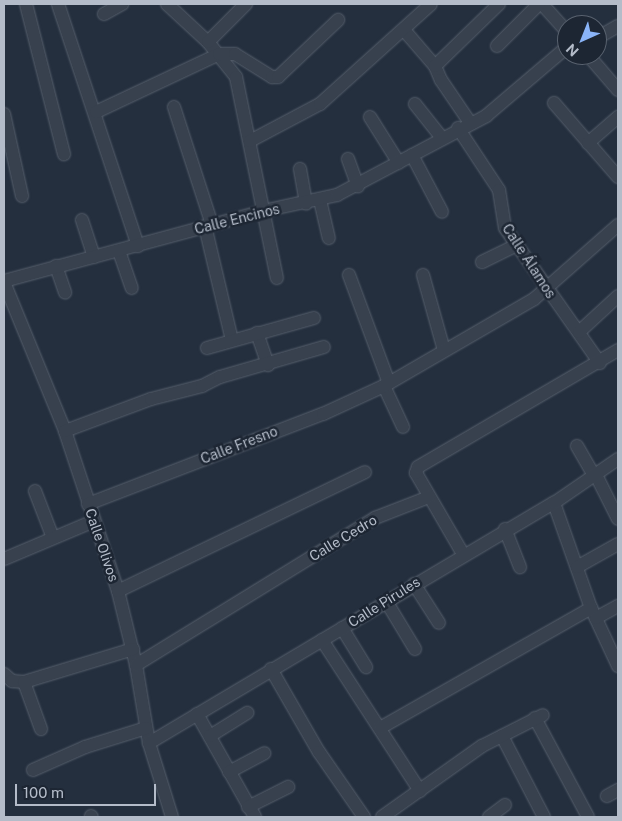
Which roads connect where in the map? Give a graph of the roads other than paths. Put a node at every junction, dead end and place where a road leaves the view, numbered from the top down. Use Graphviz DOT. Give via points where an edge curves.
graph roads {
  1 [pos="26,4"];
  2 [pos="58,4"];
  3 [pos="122,4"];
  4 [pos="167,4"];
  5 [pos="246,4"];
  6 [pos="431,4"];
  7 [pos="499,4"];
  8 [pos="545,5"];
  9 [pos="104,14"];
  10 [pos="338,20"];
  11 [pos="557,20"];
  12 [pos="618,26"];
  13 [pos="404,30"];
  14 [pos="607,32"];
  15 [pos="208,42"];
  16 [pos="497,46"];
  17 [pos="219,54"];
  18 [pos="557,56"];
  19 [pos="597,65"];
  20 [pos="435,66"];
  21 [pos="618,90"];
  22 [pos="554,103"];
  23 [pos="415,104"];
  24 [pos="174,108"];
  25 [pos="96,112"];
  26 [pos="4,114"];
  27 [pos="370,117"];
  28 [pos="618,117"];
  29 [pos="472,124"];
  30 [pos="458,128"];
  31 [pos="442,138"];
  32 [pos="250,141"];
  33 [pos="588,143"];
  34 [pos="64,154"];
  35 [pos="412,155"];
  36 [pos="348,159"];
  37 [pos="399,163"];
  38 [pos="300,169"];
  39 [pos="618,177"];
  40 [pos="358,186"];
  41 [pos="22,196"];
  42 [pos="320,200"];
  43 [pos="306,202"];
  44 [pos="263,211"];
  45 [pos="442,212"];
  46 [pos="82,220"];
  47 [pos="209,225"];
  48 [pos="618,225"];
  49 [pos="329,238"];
  50 [pos="517,245"];
  51 [pos="138,246"];
  52 [pos="120,251"];
  53 [pos="94,257"];
  54 [pos="482,262"];
  55 [pos="56,266"];
  56 [pos="349,275"];
  57 [pos="423,275"];
  58 [pos="277,278"];
  59 [pos="4,282"];
  60 [pos="132,288"];
  61 [pos="546,290"];
  62 [pos="65,292"];
  63 [pos="618,296"];
  64 [pos="314,318"];
  65 [pos="579,332"];
  66 [pos="257,333"];
  67 [pos="232,340"];
  68 [pos="324,347"];
  69 [pos="207,348"];
  70 [pos="444,350"];
  71 [pos="618,350"];
  72 [pos="600,363"];
  73 [pos="268,365"];
  74 [pos="386,385"];
  75 [pos="403,428"];
  76 [pos="65,431"];
  77 [pos="578,446"];
  78 [pos="618,459"];
  79 [pos="365,472"];
  80 [pos="595,475"];
  81 [pos="35,491"];
  82 [pos="429,497"];
  83 [pos="554,502"];
  84 [pos="88,504"];
  85 [pos="618,519"];
  86 [pos="94,521"];
  87 [pos="505,529"];
  88 [pos="53,538"];
  89 [pos="618,544"];
  90 [pos="463,554"];
  91 [pos="4,558"];
  92 [pos="520,567"];
  93 [pos="577,567"];
  94 [pos="414,584"];
  95 [pos="118,591"];
  96 [pos="386,601"];
  97 [pos="618,606"];
  98 [pos="594,613"];
  99 [pos="439,623"];
  100 [pos="342,628"];
  101 [pos="322,640"];
  102 [pos="133,649"];
  103 [pos="415,650"];
  104 [pos="136,665"];
  105 [pos="618,665"];
  106 [pos="366,667"];
  107 [pos="271,669"];
  108 [pos="11,681"];
  109 [pos="247,713"];
  110 [pos="196,714"];
  111 [pos="146,728"];
  112 [pos="380,728"];
  113 [pos="41,729"];
  114 [pos="210,736"];
  115 [pos="502,736"];
  116 [pos="149,743"];
  117 [pos="264,753"];
  118 [pos="34,770"];
  119 [pos="229,772"];
  120 [pos="288,787"];
  121 [pos="420,791"];
  122 [pos="505,805"];
  123 [pos="251,812"];
  124 [pos="172,817"];
  125 [pos="364,817"];
  126 [pos="382,817"];
  127 [pos="489,817"];
  128 [pos="544,817"];
  129 [pos="588,817"];
  1 -- 34 [label="street"];
  2 -- 25 [label="street"];
  3 -- 9 [label="street"];
  4 -- 15 [label="street"];
  5 -- 15 [label="street"];
  6 -- 13 [label="street"];
  7 -- 20 [label="street"];
  8 -- 11 [label="street"];
  8 -- 16 [label="street"];
  10 -- 17 [label="street" via="278,77 272,77 235,54"];
  12 -- 14 [label="street"];
  13 -- 20 [label="street"];
  13 -- 32 [label="street" via="320,104"];
  15 -- 17 [label="street"];
  17 -- 25 [label="street"];
  17 -- 32 [label="street" via="236,77"];
  18 -- 29 [label="street, Calle Encinos" via="486,116"];
  19 -- 21 [label="street"];
  20 -- 29 [label="street"];
  22 -- 33 [label="street"];
  23 -- 31 [label="street"];
  24 -- 47 [label="street"];
  25 -- 51 [label="street"];
  26 -- 41 [label="street"];
  27 -- 37 [label="street"];
  28 -- 33 [label="street"];
  29 -- 30 [label="street, Calle Encinos"];
  30 -- 31 [label="street, Calle Encinos"];
  30 -- 50 [label="street, Calle Álamos" via="499,190 501,219"];
  31 -- 35 [label="street, Calle Encinos"];
  32 -- 44 [label="street"];
  33 -- 39 [label="street"];
  35 -- 37 [label="street, Calle Encinos"];
  35 -- 45 [label="street"];
  36 -- 40 [label="street"];
  37 -- 40 [label="street, Calle Encinos"];
  38 -- 43 [label="street"];
  40 -- 42 [label="street, Calle Encinos"];
  42 -- 43 [label="street, Calle Encinos"];
  42 -- 49 [label="street"];
  43 -- 44 [label="street, Calle Encinos"];
  44 -- 47 [label="street, Calle Encinos"];
  44 -- 58 [label="street"];
  46 -- 53 [label="street"];
  47 -- 51 [label="street, Calle Encinos"];
  47 -- 67 [label="street"];
  48 -- 61 [label="street, Calle Fresno"];
  50 -- 54 [label="street"];
  50 -- 61 [label="street, Calle Álamos"];
  51 -- 52 [label="street, Calle Encinos"];
  52 -- 53 [label="street, Calle Encinos"];
  52 -- 60 [label="street"];
  53 -- 55 [label="street, Calle Encinos"];
  55 -- 59 [label="street, Calle Encinos"];
  55 -- 62 [label="street"];
  56 -- 74 [label="street"];
  57 -- 70 [label="street"];
  59 -- 76 [label="street, Calle Olivos"];
  61 -- 65 [label="street, Calle Álamos"];
  61 -- 70 [label="street, Calle Fresno"];
  63 -- 65 [label="street"];
  64 -- 66 [label="street"];
  65 -- 72 [label="street, Calle Álamos"];
  66 -- 67 [label="street"];
  66 -- 73 [label="street"];
  67 -- 69 [label="street"];
  68 -- 73 [label="street"];
  70 -- 74 [label="street, Calle Fresno"];
  71 -- 72 [label="street"];
  72 -- 82 [label="street" via="421,465 416,473"];
  73 -- 76 [label="street" via="151,399"];
  74 -- 75 [label="street"];
  74 -- 84 [label="street, Calle Fresno" via="323,414"];
  76 -- 84 [label="street, Calle Olivos"];
  77 -- 80 [label="street"];
  78 -- 80 [label="street, Calle Pirules"];
  79 -- 95 [label="street"];
  80 -- 83 [label="street, Calle Pirules"];
  80 -- 85 [label="street"];
  81 -- 88 [label="street"];
  82 -- 90 [label="street"];
  82 -- 104 [label="street, Calle Cedro" via="375,518"];
  83 -- 87 [label="street, Calle Pirules"];
  83 -- 93 [label="street"];
  84 -- 86 [label="street, Calle Olivos"];
  86 -- 88 [label="street"];
  86 -- 95 [label="street, Calle Olivos"];
  87 -- 90 [label="street, Calle Pirules"];
  87 -- 92 [label="street"];
  88 -- 91 [label="street"];
  89 -- 93 [label="street"];
  90 -- 94 [label="street, Calle Pirules"];
  93 -- 98 [label="street"];
  94 -- 96 [label="street, Calle Pirules"];
  94 -- 99 [label="street"];
  95 -- 102 [label="street, Calle Olivos"];
  96 -- 100 [label="street, Calle Pirules"];
  96 -- 103 [label="street"];
  97 -- 98 [label="street"];
  98 -- 105 [label="street"];
  98 -- 112 [label="street"];
  100 -- 101 [label="street, Calle Pirules"];
  100 -- 106 [label="street"];
  101 -- 107 [label="street, Calle Pirules"];
  101 -- 112 [label="street"];
  102 -- 104 [label="street, Calle Olivos"];
  102 -- 108 [label="street"];
  104 -- 111 [label="street, Calle Olivos"];
  107 -- 110 [label="street, Calle Pirules"];
  107 -- 125 [label="street" via="319,752"];
  108 -- 113 [label="street"];
  109 -- 114 [label="street"];
  110 -- 114 [label="street"];
  110 -- 116 [label="street, Calle Pirules"];
  111 -- 116 [label="street, Calle Olivos"];
  111 -- 118 [label="street" via="85,747"];
  112 -- 121 [label="street"];
  114 -- 119 [label="street"];
  115 -- 121 [label="street" via="482,746"];
  115 -- 128 [label="street"];
  115 -- 129 [label="street" via="539,716"];
  116 -- 124 [label="street, Calle Olivos"];
  117 -- 119 [label="street"];
  119 -- 123 [label="street"];
  120 -- 123 [label="street"];
  121 -- 126 [label="street"];
  122 -- 127 [label="street"];
}
